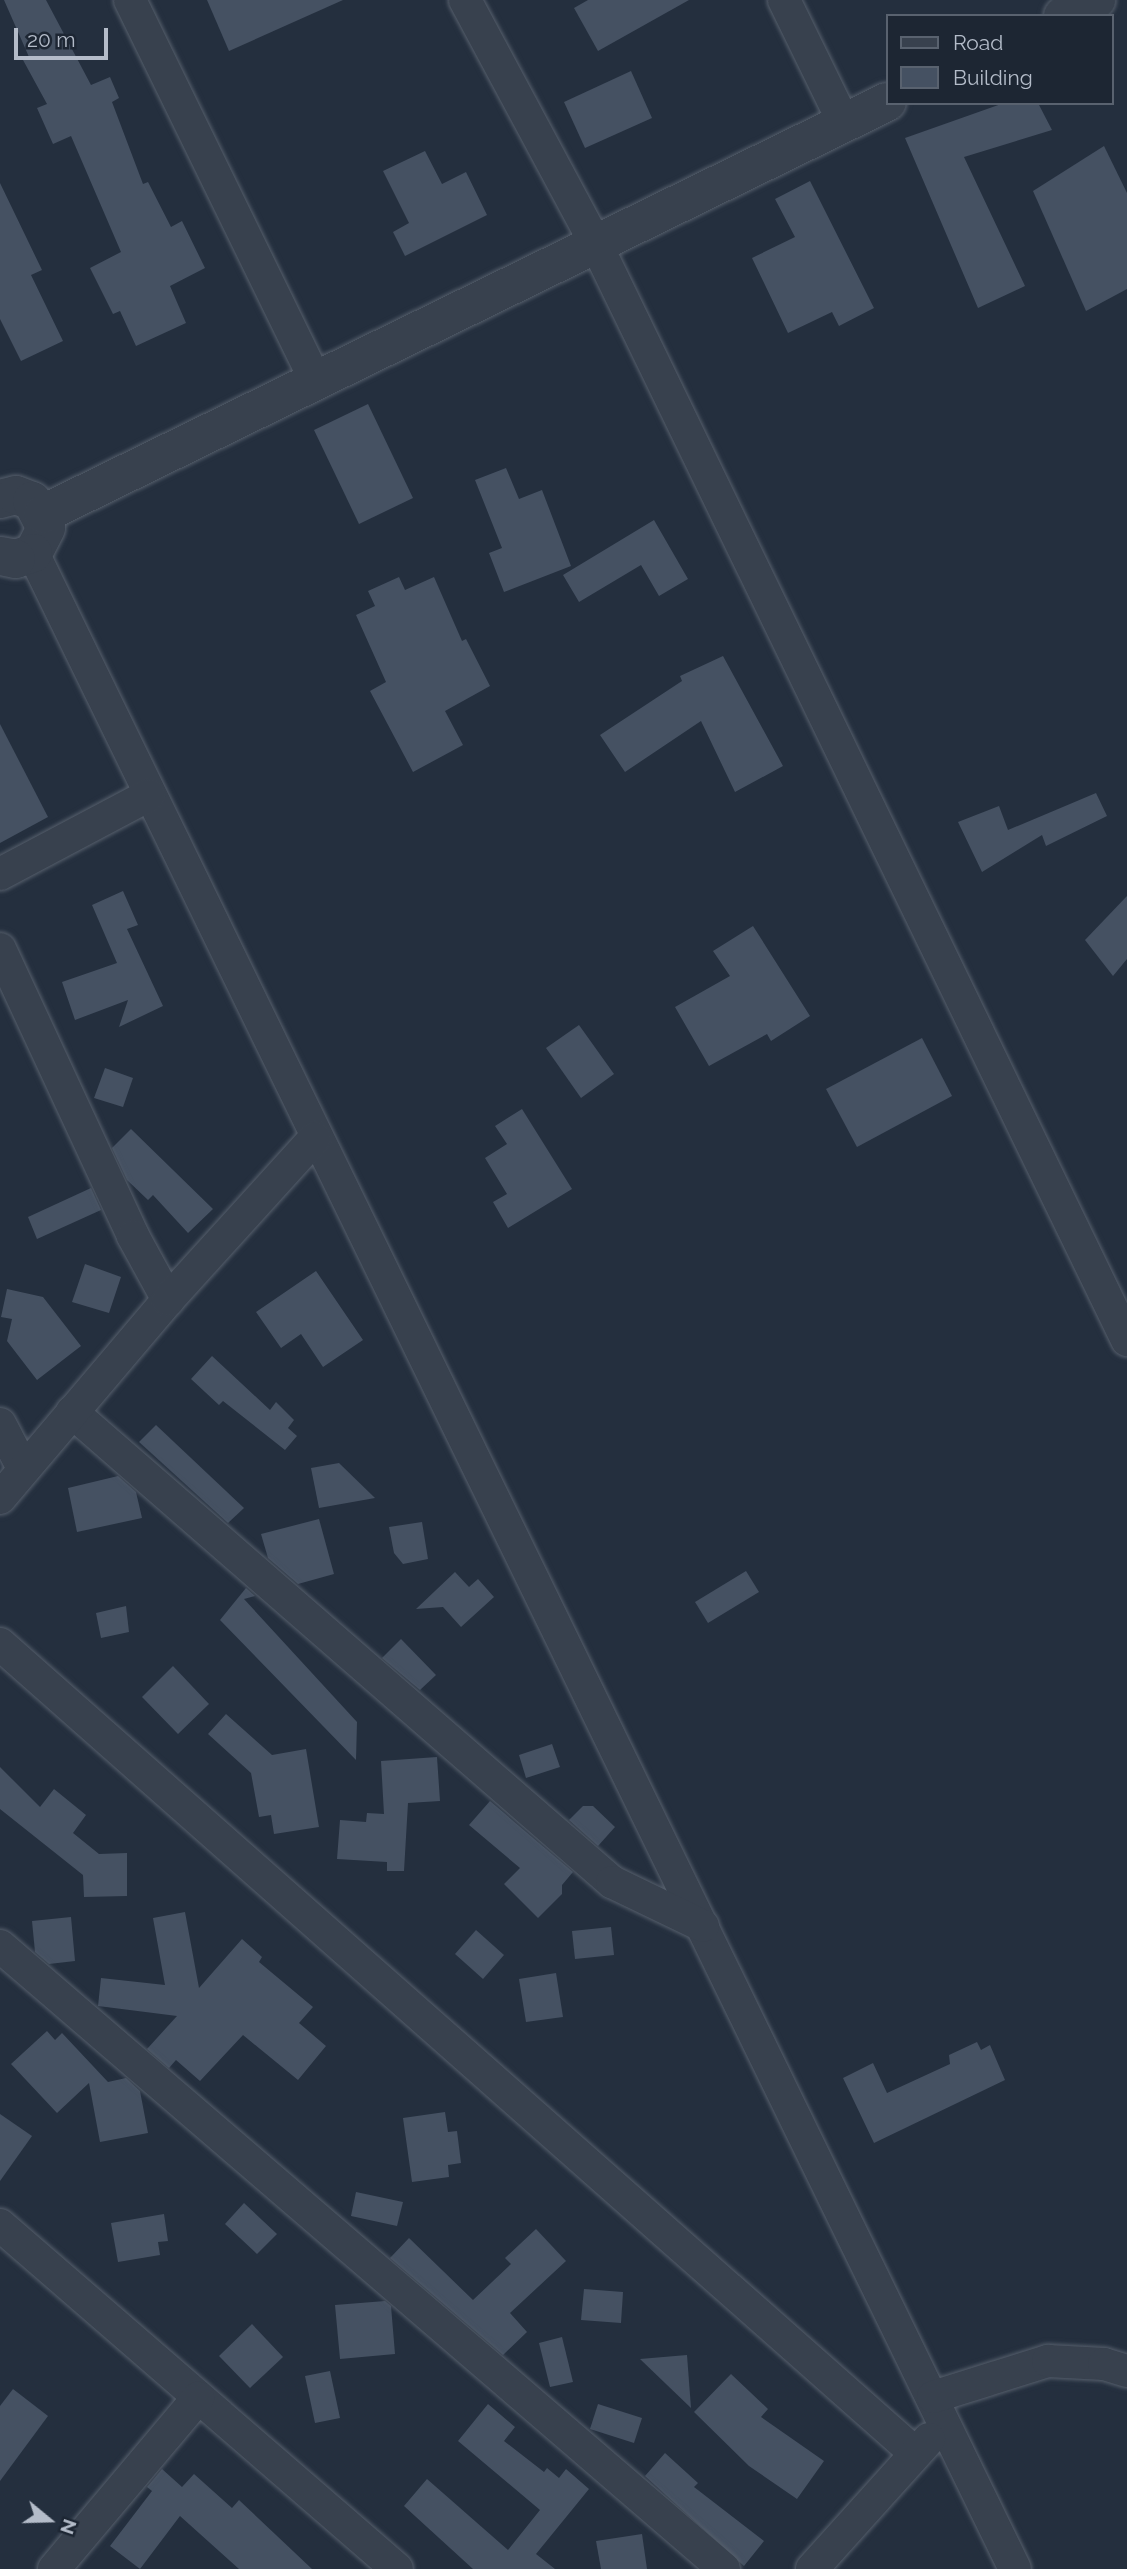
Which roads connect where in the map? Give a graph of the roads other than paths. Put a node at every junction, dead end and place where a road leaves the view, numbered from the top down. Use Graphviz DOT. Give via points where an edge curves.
graph roads {
  1 [pos="130,0"];
  2 [pos="465,0"];
  3 [pos="784,0"];
  4 [pos="1096,0"];
  5 [pos="1067,14"];
  6 [pos="886,102"];
  7 [pos="844,123"];
  8 [pos="596,244"];
  9 [pos="316,381"];
  10 [pos="0,499"];
  11 [pos="43,514"];
  12 [pos="16,555"];
  13 [pos="149,795"];
  14 [pos="0,874"];
  15 [pos="0,949"];
  16 [pos="315,1139"];
  17 [pos="168,1300"];
  18 [pos="1127,1340"];
  19 [pos="72,1412"];
  20 [pos="0,1424"];
  21 [pos="23,1468"];
  22 [pos="0,1498"];
  23 [pos="0,1644"];
  24 [pos="703,1926"];
  25 [pos="0,1946"];
  26 [pos="0,2225"];
  27 [pos="1127,2371"];
  28 [pos="198,2398"];
  29 [pos="939,2410"];
  30 [pos="915,2453"];
  31 [pos="70,2563"];
  32 [pos="397,2569"];
  33 [pos="724,2569"];
  34 [pos="812,2569"];
  35 [pos="1014,2569"];
  1 -- 9 [label="street"];
  2 -- 8 [label="street"];
  3 -- 7 [label="street"];
  4 -- 5 [label="street"];
  6 -- 7 [label="street"];
  7 -- 8 [label="street"];
  8 -- 9 [label="street"];
  8 -- 18 [label="street"];
  9 -- 11 [label="street"];
  10 -- 11 [label="street" via="16,495 32,501"];
  11 -- 12 [label="street" via="46,528"];
  12 -- 13 [label="street"];
  13 -- 14 [label="street"];
  13 -- 16 [label="street"];
  15 -- 17 [label="street" via="133,1236"];
  16 -- 17 [label="street"];
  16 -- 24 [label="street"];
  17 -- 19 [label="street"];
  19 -- 21 [label="street"];
  19 -- 24 [label="street" via="612,1882 638,1899"];
  20 -- 21 [label="street"];
  21 -- 22 [label="street"];
  23 -- 30 [label="street"];
  24 -- 29 [label="street"];
  25 -- 33 [label="street"];
  26 -- 28 [label="street"];
  27 -- 29 [label="street" via="1091,2362 1048,2361"];
  28 -- 31 [label="street"];
  28 -- 32 [label="street"];
  29 -- 30 [label="street"];
  29 -- 35 [label="street"];
  30 -- 34 [label="street"];
}
